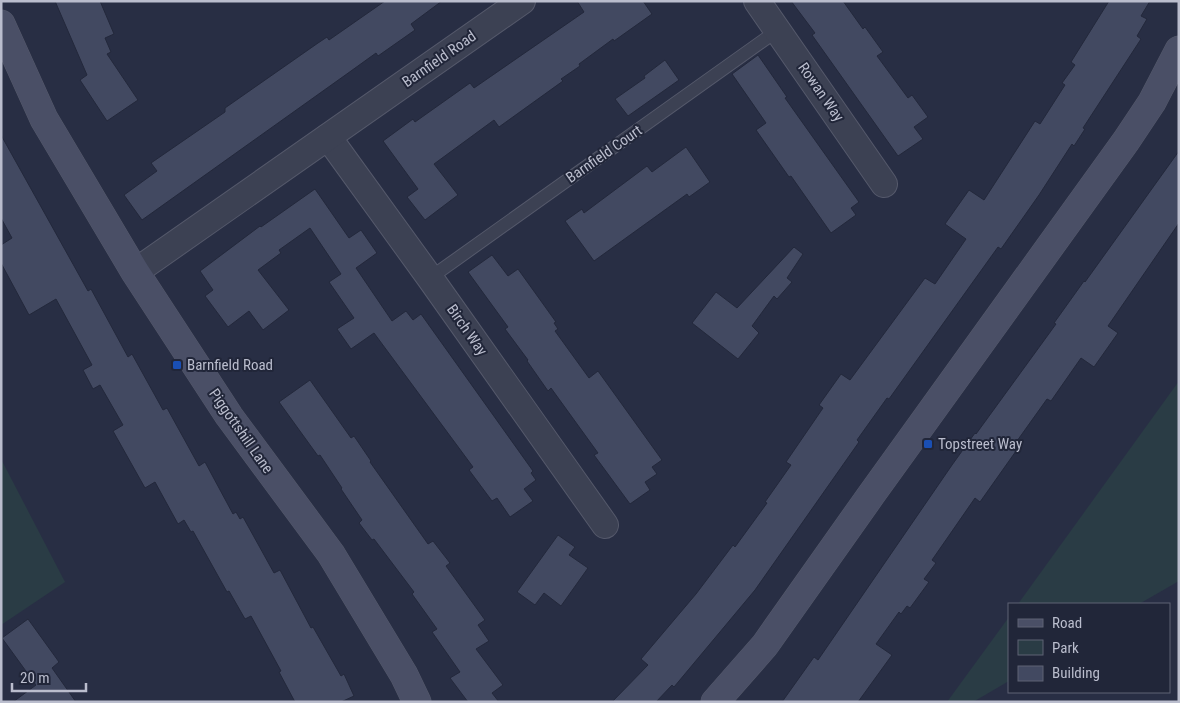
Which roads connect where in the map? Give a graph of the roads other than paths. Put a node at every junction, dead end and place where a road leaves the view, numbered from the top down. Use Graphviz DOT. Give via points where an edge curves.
graph roads {
  1 [pos="522,1"];
  2 [pos="757,1"];
  3 [pos="1,24"];
  4 [pos="778,30"];
  5 [pos="1179,50"];
  6 [pos="328,137"];
  7 [pos="884,184"];
  8 [pos="135,272"];
  9 [pos="430,278"];
  10 [pos="605,524"];
  11 [pos="417,702"];
  12 [pos="715,702"];
  1 -- 6 [label="street, Barnfield Road"];
  2 -- 4 [label="street, Rowan Way"];
  3 -- 8 [label="street, Piggottshill Lane" via="44,119"];
  4 -- 7 [label="street, Rowan Way"];
  4 -- 9 [label="lane, Barnfield Court"];
  5 -- 12 [label="street" via="1152,102 1126,141 765,645"];
  6 -- 8 [label="street, Barnfield Road"];
  6 -- 9 [label="street, Birch Way"];
  8 -- 11 [label="street, Piggottshill Lane" via="229,416 331,554"];
  9 -- 10 [label="street, Birch Way"];
}
